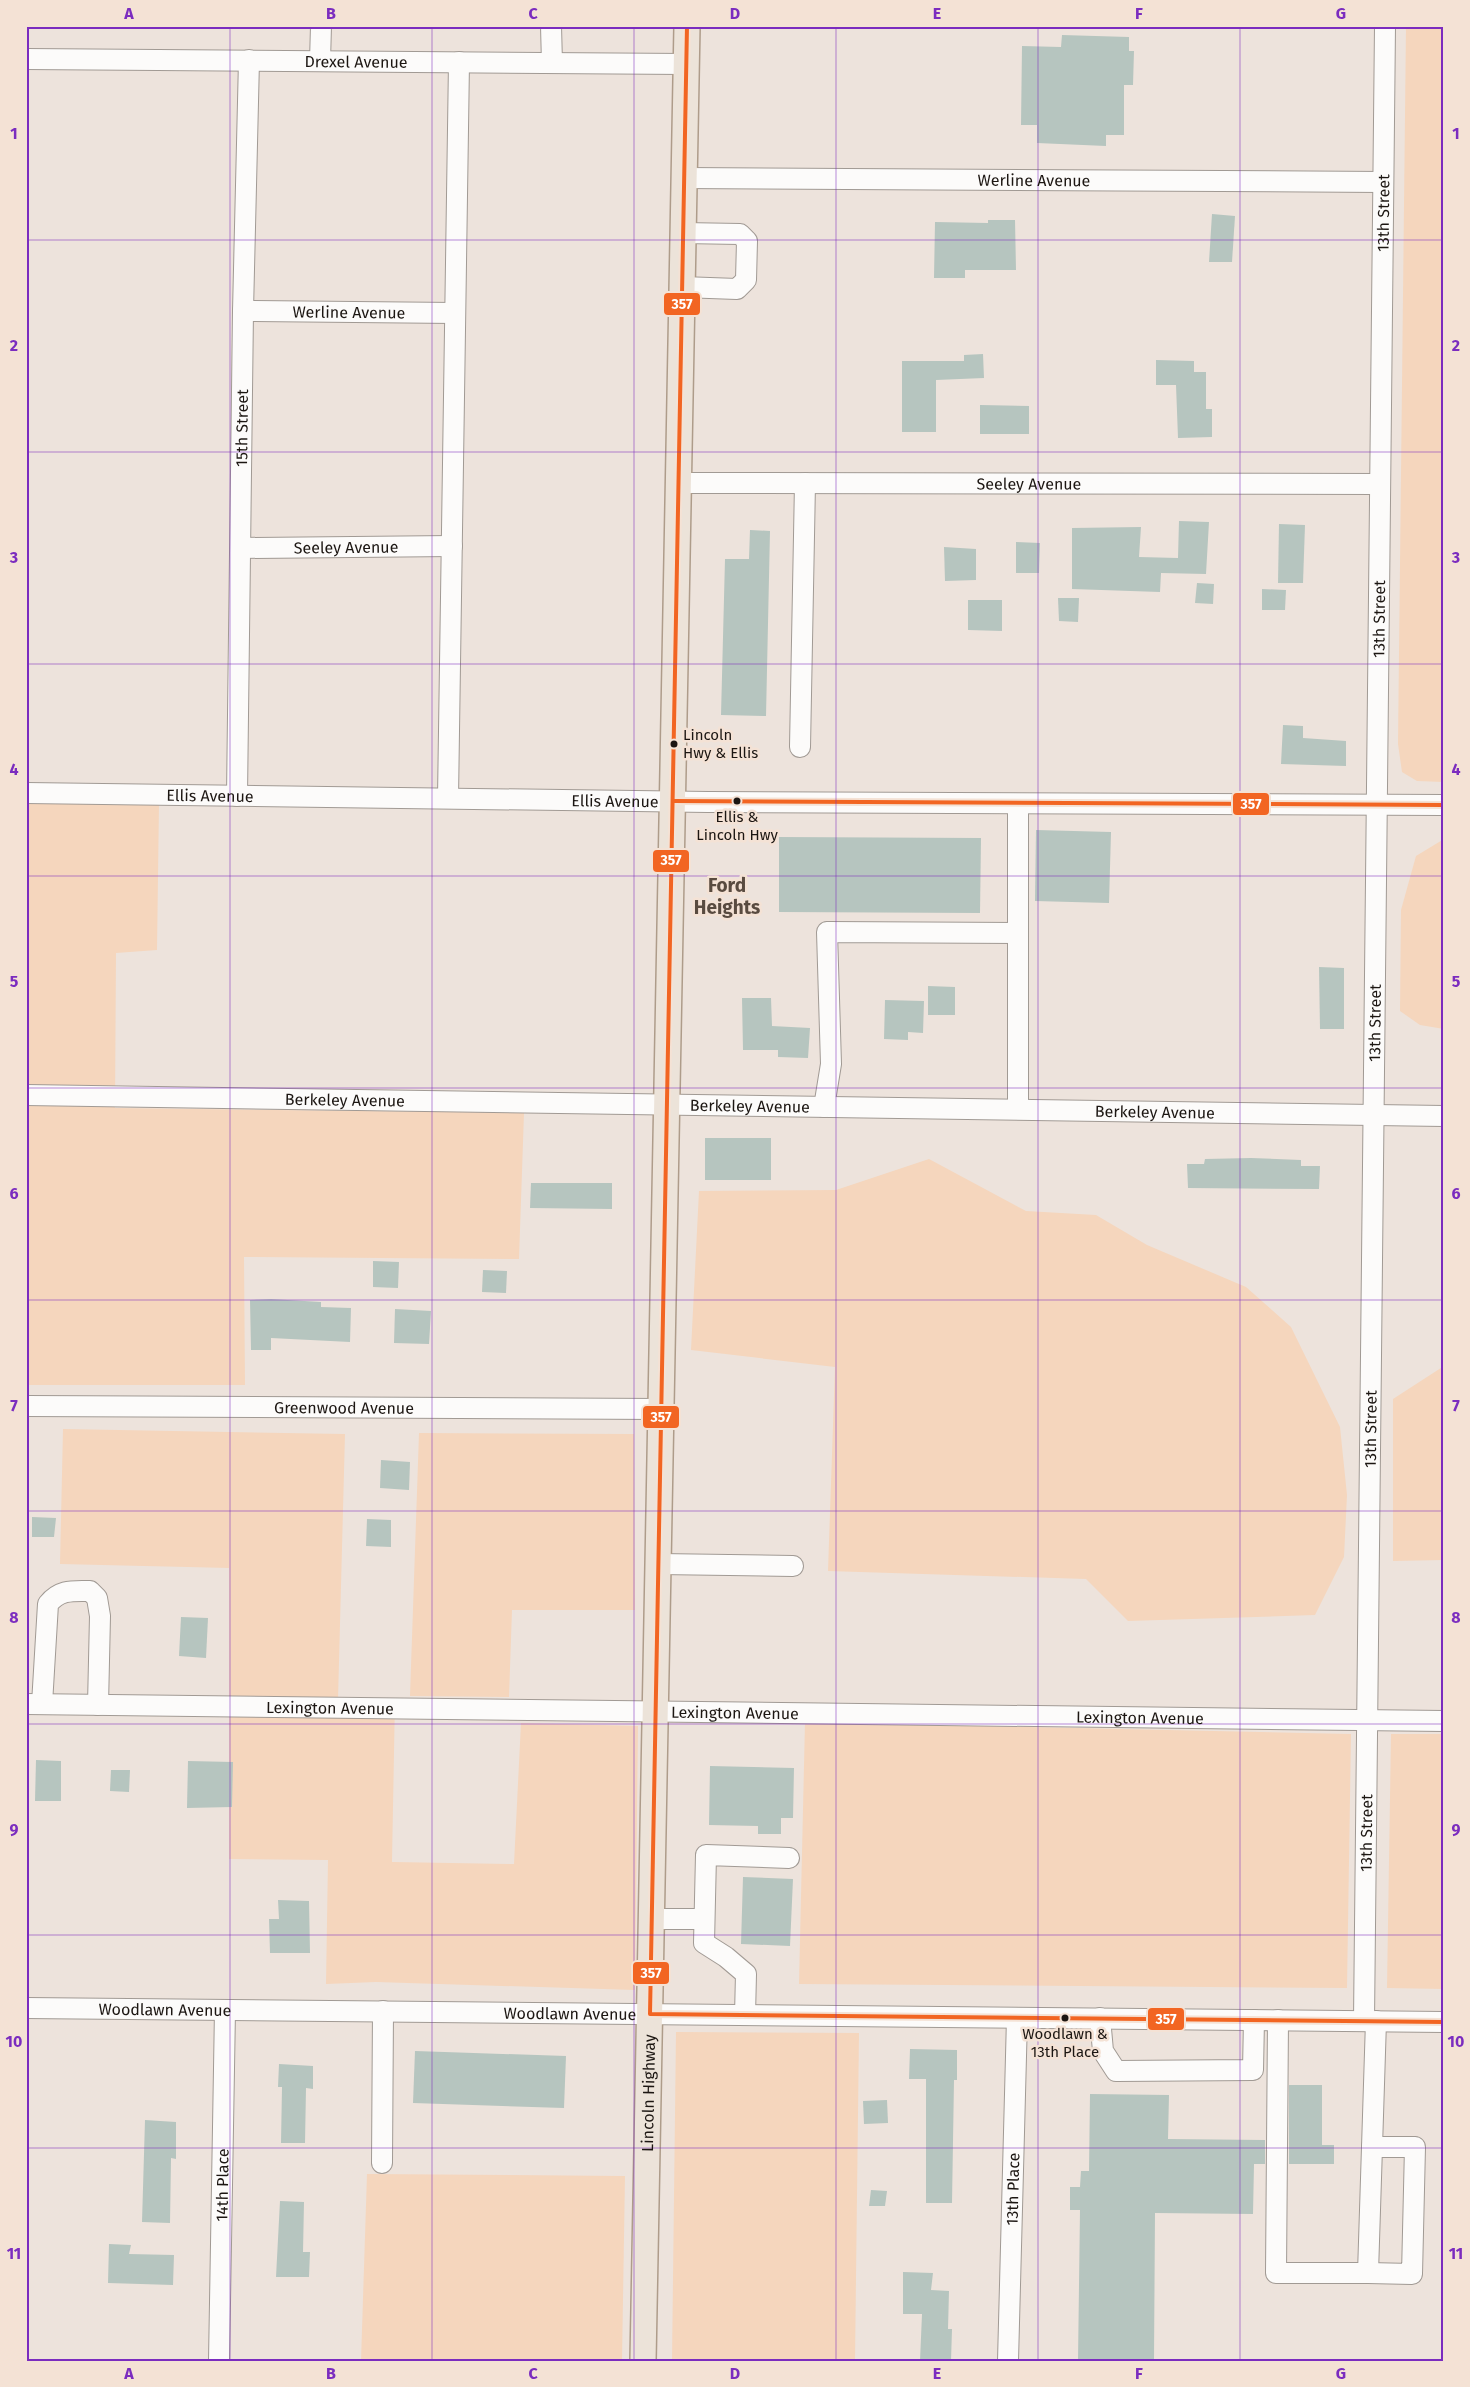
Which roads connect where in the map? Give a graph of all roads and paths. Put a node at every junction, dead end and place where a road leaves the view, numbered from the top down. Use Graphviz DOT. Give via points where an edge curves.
graph roads {
  1 [pos="320,26"];
  2 [pos="551,26"];
  3 [pos="687,26"];
  4 [pos="1385,26"];
  5 [pos="26,58"];
  6 [pos="249,60"];
  7 [pos="320,61"];
  8 [pos="459,62"];
  9 [pos="552,63"];
  10 [pos="686,64"];
  11 [pos="684,178"];
  12 [pos="1383,182"];
  13 [pos="683,233"];
  14 [pos="682,287"];
  15 [pos="243,311"];
  16 [pos="455,313"];
  17 [pos="679,483"];
  18 [pos="805,483"];
  19 [pos="1380,484"];
  20 [pos="452,546"];
  21 [pos="241,548"];
  22 [pos="800,747"];
  23 [pos="26,792"];
  24 [pos="237,796"];
  25 [pos="448,798"];
  26 [pos="673,801"];
  27 [pos="1018,804"];
  28 [pos="1377,804"];
  29 [pos="1444,805"];
  30 [pos="1018,933"];
  31 [pos="26,1095"];
  32 [pos="667,1104"];
  33 [pos="824,1107"];
  34 [pos="1018,1109"];
  35 [pos="1373,1114"];
  36 [pos="1444,1116"];
  37 [pos="26,1406"];
  38 [pos="661,1409"];
  39 [pos="658,1564"];
  40 [pos="793,1566"];
  41 [pos="34,1704"];
  42 [pos="98,1705"];
  43 [pos="656,1712"];
  44 [pos="1367,1720"];
  45 [pos="1444,1721"];
  46 [pos="789,1858"];
  47 [pos="652,1919"];
  48 [pos="704,1920"];
  49 [pos="26,2008"];
  50 [pos="225,2010"];
  51 [pos="384,2011"];
  52 [pos="650,2014"];
  53 [pos="745,2015"];
  54 [pos="1017,2018"];
  55 [pos="1100,2018"];
  56 [pos="1254,2020"];
  57 [pos="1278,2020"];
  58 [pos="1370,2021"];
  59 [pos="1444,2022"];
  60 [pos="1372,2146"];
  61 [pos="382,2163"];
  62 [pos="1368,2273"];
  63 [pos="219,2361"];
  64 [pos="643,2361"];
  65 [pos="1008,2361"];
  1 -- 7 [label="street"];
  2 -- 9 [label="street"];
  3 -- 10 [label="main road, Lincoln Highway"];
  4 -- 12 [label="street, 13th Street"];
  5 -- 6 [label="street, Drexel Avenue"];
  6 -- 7 [label="street, Drexel Avenue"];
  6 -- 15 [label="street, 15th Street"];
  7 -- 8 [label="street, Drexel Avenue"];
  8 -- 9 [label="street, Drexel Avenue"];
  8 -- 16 [label="street"];
  9 -- 10 [label="street, Drexel Avenue"];
  10 -- 11 [label="main road, Lincoln Highway"];
  11 -- 12 [label="street, Werline Avenue"];
  11 -- 13 [label="main road, Lincoln Highway"];
  12 -- 19 [label="street, 13th Street"];
  13 -- 14 [label="main road, Lincoln Highway"];
  13 -- 14 [label="street" via="740,234 747,241 746,280 738,289"];
  14 -- 17 [label="main road, Lincoln Highway"];
  15 -- 16 [label="street, Werline Avenue"];
  15 -- 21 [label="street, 15th Street"];
  16 -- 20 [label="street"];
  17 -- 18 [label="street, Seeley Avenue"];
  17 -- 26 [label="main road, Lincoln Highway"];
  18 -- 19 [label="street, Seeley Avenue"];
  18 -- 22 [label="street"];
  19 -- 28 [label="street, 13th Street"];
  20 -- 21 [label="street, Seeley Avenue"];
  20 -- 25 [label="street"];
  21 -- 24 [label="street, 15th Street"];
  23 -- 24 [label="street, Ellis Avenue"];
  24 -- 25 [label="street, Ellis Avenue"];
  25 -- 26 [label="street, Ellis Avenue"];
  26 -- 27 [label="street, Ellis Avenue"];
  26 -- 32 [label="main road, Lincoln Highway"];
  27 -- 28 [label="street, Ellis Avenue"];
  27 -- 30 [label="street"];
  28 -- 29 [label="street, Ellis Avenue"];
  28 -- 35 [label="street, 13th Street"];
  30 -- 33 [label="street" via="827,932 831,1064"];
  30 -- 34 [label="street"];
  31 -- 32 [label="street, Berkeley Avenue"];
  32 -- 33 [label="street, Berkeley Avenue"];
  32 -- 38 [label="main road, Lincoln Highway"];
  33 -- 34 [label="street, Berkeley Avenue"];
  34 -- 35 [label="street, Berkeley Avenue"];
  35 -- 36 [label="street, Berkeley Avenue"];
  35 -- 44 [label="street, 13th Street"];
  37 -- 38 [label="street, Greenwood Avenue"];
  38 -- 39 [label="main road, Lincoln Highway"];
  39 -- 40 [label="street"];
  39 -- 43 [label="main road, Lincoln Highway"];
  41 -- 42 [label="street, Lexington Avenue"];
  41 -- 42 [label="street" via="48,1604 63,1591 90,1591 97,1598 100,1616"];
  42 -- 43 [label="street, Lexington Avenue"];
  43 -- 44 [label="street, Lexington Avenue"];
  43 -- 47 [label="main road, Lincoln Highway"];
  44 -- 45 [label="street, Lexington Avenue"];
  44 -- 58 [label="street, 13th Street"];
  46 -- 48 [label="street" via="706,1855"];
  47 -- 48 [label="street"];
  47 -- 52 [label="main road, Lincoln Highway"];
  48 -- 53 [label="street" via="704,1943 746,1974"];
  49 -- 50 [label="street, Woodlawn Avenue"];
  50 -- 51 [label="street, Woodlawn Avenue"];
  50 -- 63 [label="street, 14th Place"];
  51 -- 52 [label="street, Woodlawn Avenue"];
  51 -- 61 [label="street"];
  52 -- 53 [label="street, Woodlawn Avenue"];
  52 -- 64 [label="main road, Lincoln Highway"];
  53 -- 54 [label="street, Woodlawn Avenue"];
  54 -- 55 [label="street, Woodlawn Avenue"];
  54 -- 65 [label="street, 13th Place"];
  55 -- 56 [label="street, Woodlawn Avenue"];
  55 -- 56 [label="street" via="1103,2050 1116,2071 1253,2070"];
  56 -- 57 [label="street, Woodlawn Avenue"];
  57 -- 58 [label="street, Woodlawn Avenue"];
  57 -- 62 [label="street" via="1276,2273"];
  58 -- 59 [label="street, Woodlawn Avenue"];
  58 -- 60 [label="street, 13th Street"];
  60 -- 62 [label="street, 13th Street"];
  60 -- 62 [label="street" via="1415,2147 1412,2274"];
}
